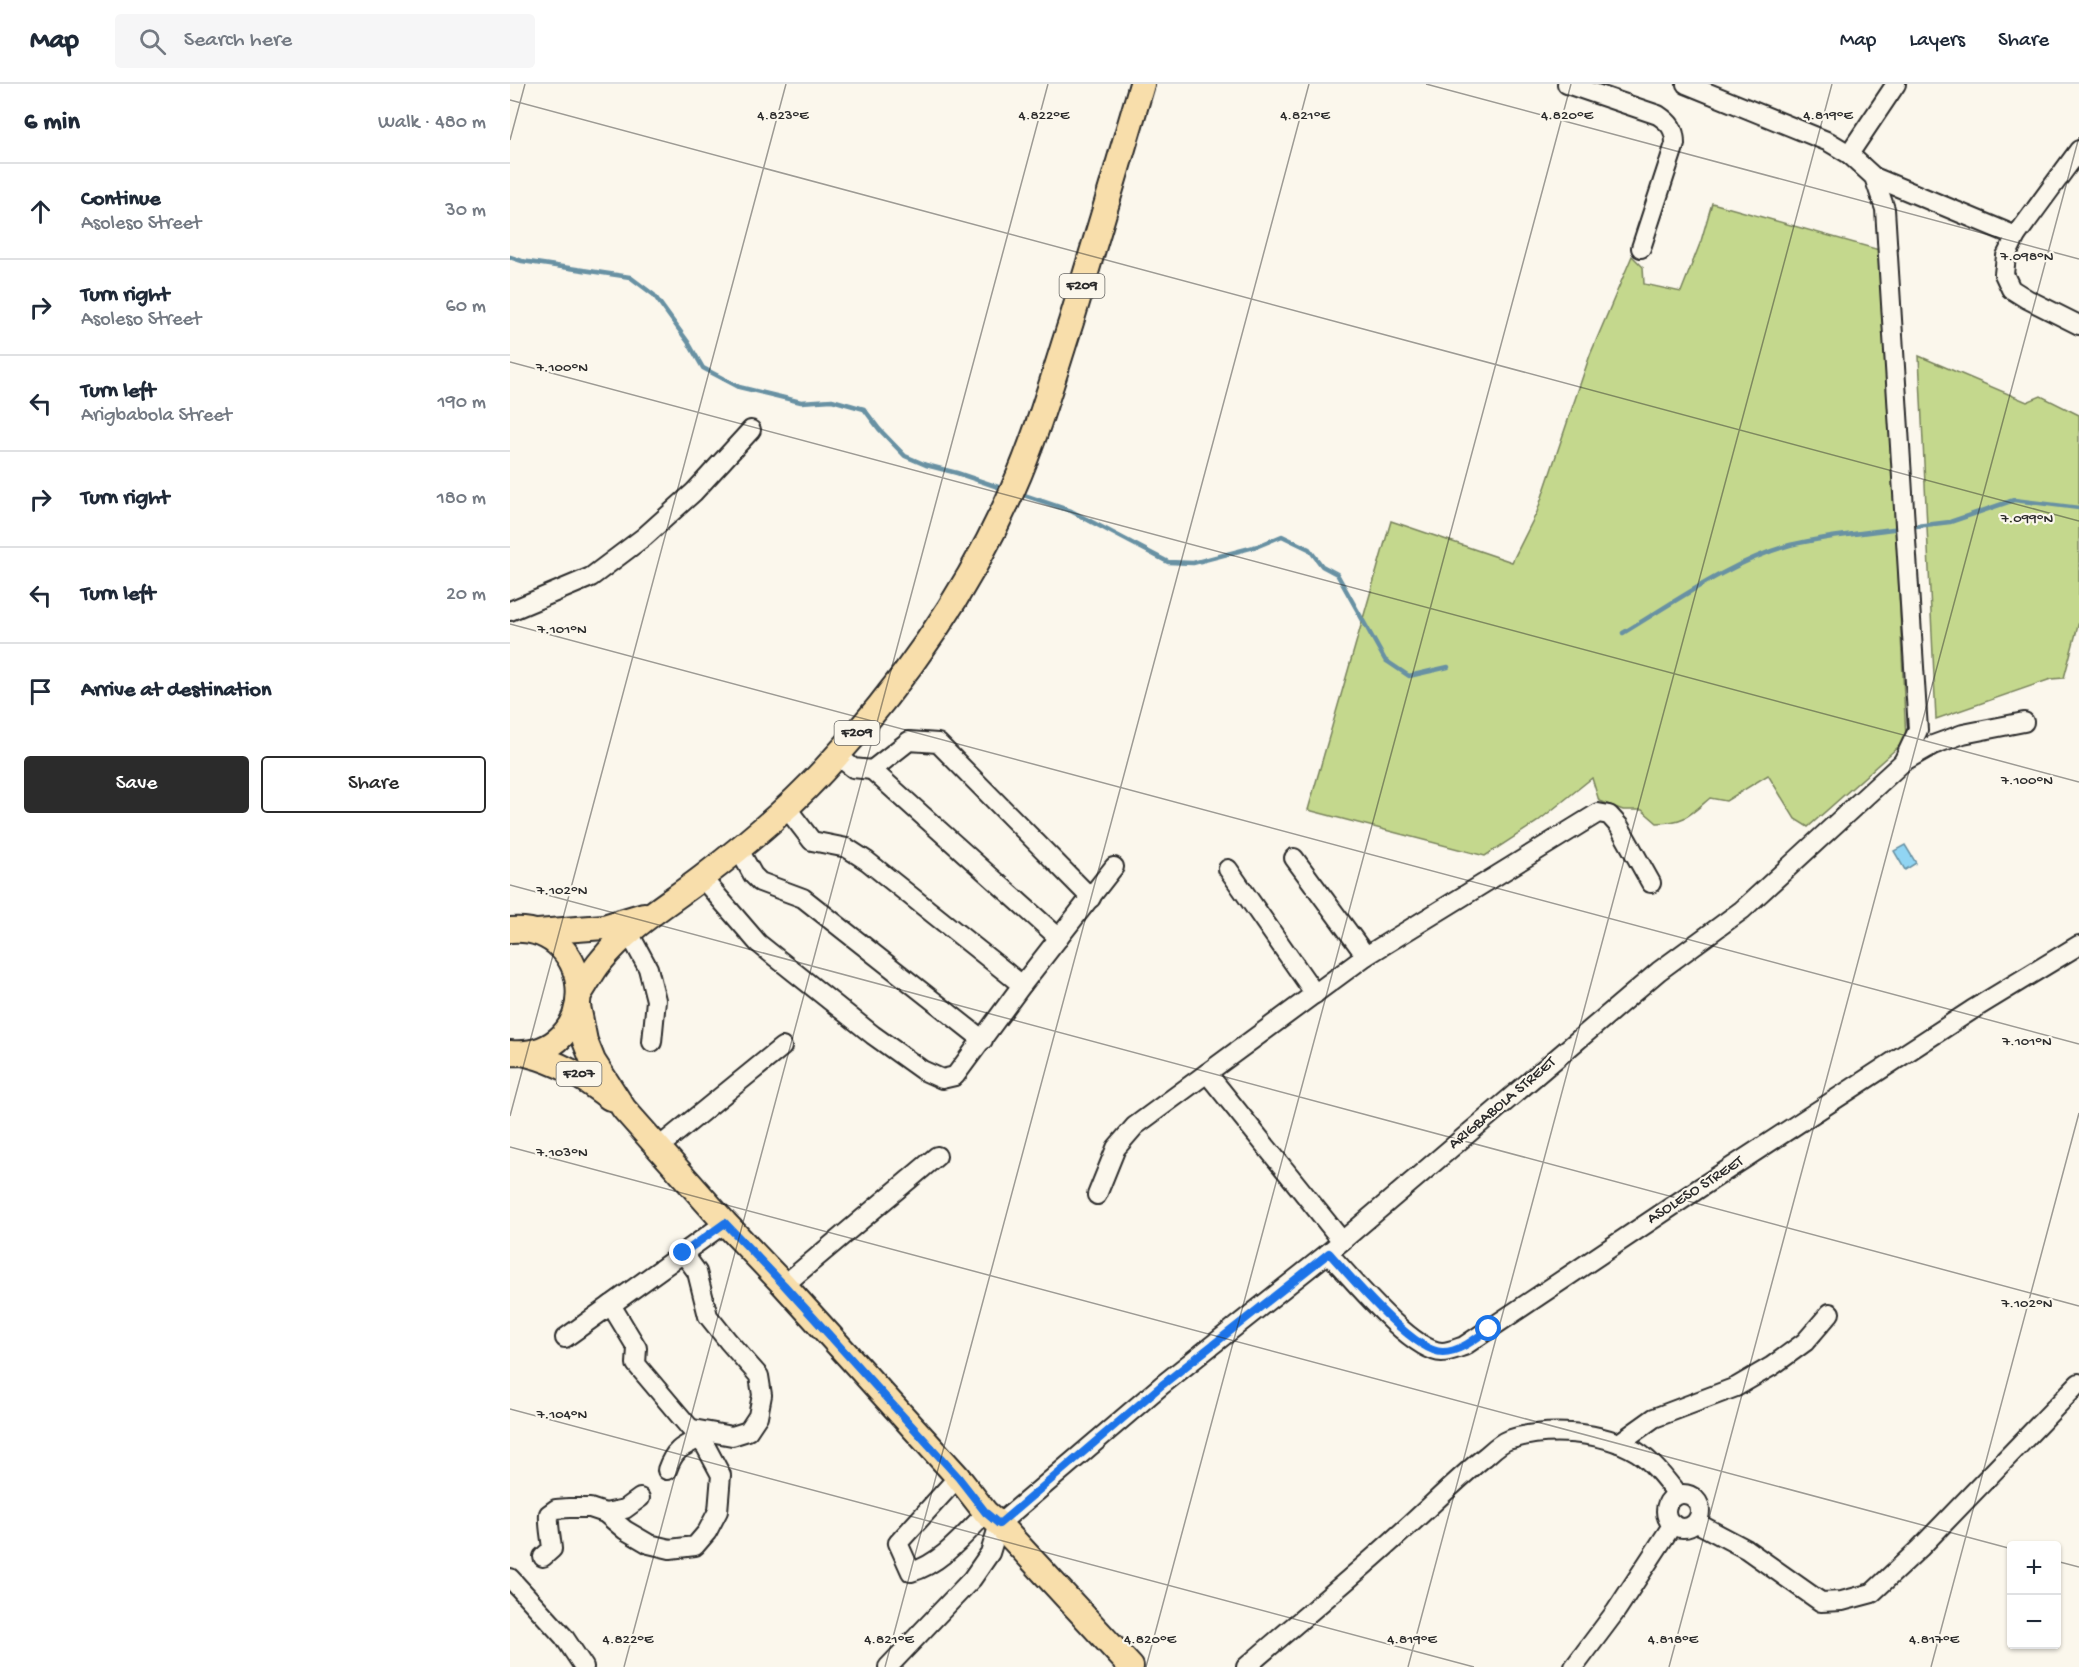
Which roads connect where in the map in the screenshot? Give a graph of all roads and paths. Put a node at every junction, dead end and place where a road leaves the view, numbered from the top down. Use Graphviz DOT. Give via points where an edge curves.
graph roads {
  1 [pos="1142,84"];
  2 [pos="1567,84"];
  3 [pos="1686,84"];
  4 [pos="1896,84"];
  5 [pos="2079,150"];
  6 [pos="1849,154"];
  7 [pos="1874,177"];
  8 [pos="2016,236"];
  9 [pos="1641,248"];
  10 [pos="2079,326"];
  11 [pos="751,430"];
  12 [pos="510,611"];
  13 [pos="2024,722"];
  14 [pos="837,754"];
  15 [pos="1903,762"];
  16 [pos="872,770"];
  17 [pos="786,807"];
  18 [pos="738,848"];
  19 [pos="1294,858"];
  20 [pos="1114,867"];
  21 [pos="1228,869"];
  22 [pos="702,878"];
  23 [pos="1651,883"];
  24 [pos="1091,898"];
  25 [pos="652,912"];
  26 [pos="510,930"];
  27 [pos="537,933"];
  28 [pos="629,933"];
  29 [pos="1059,938"];
  30 [pos="2079,945"];
  31 [pos="1366,956"];
  32 [pos="1022,985"];
  33 [pos="1315,993"];
  34 [pos="579,1000"];
  35 [pos="983,1040"];
  36 [pos="652,1042"];
  37 [pos="782,1047"];
  38 [pos="518,1053"];
  39 [pos="1207,1073"];
  40 [pos="624,1108"];
  41 [pos="659,1147"];
  42 [pos="937,1156"];
  43 [pos="1097,1195"];
  44 [pos="725,1223"];
  45 [pos="1335,1247"];
  46 [pos="683,1253"];
  47 [pos="784,1285"];
  48 [pos="611,1305"];
  49 [pos="1830,1313"];
  50 [pos="565,1338"];
  51 [pos="2079,1383"];
  52 [pos="696,1434"];
  53 [pos="1619,1443"];
  54 [pos="667,1470"];
  55 [pos="958,1477"];
  56 [pos="1678,1495"];
  57 [pos="640,1498"];
  58 [pos="605,1513"];
  59 [pos="992,1518"];
  60 [pos="1696,1523"];
  61 [pos="1673,1524"];
  62 [pos="543,1557"];
  63 [pos="510,1578"];
  64 [pos="1124,1664"];
  65 [pos="584,1667"];
  66 [pos="888,1667"];
  67 [pos="1246,1667"];
  68 [pos="1574,1667"];
  1 -- 14 [label="main road, F209" via="1040,421 1010,496 926,646 882,705"];
  2 -- 9 [label="street" via="1671,123 1675,144"];
  3 -- 6 [label="street" via="1829,142"];
  4 -- 6 [label="street"];
  5 -- 8 [label="street"];
  6 -- 7 [label="street"];
  7 -- 8 [label="street"];
  7 -- 15 [label="street" via="1885,209 1918,730"];
  8 -- 10 [label="street" via="2006,256 2004,274 2011,289"];
  11 -- 12 [label="street" via="694,492 627,550 591,577"];
  13 -- 15 [label="street, ARIGBABOLA STREET" via="1963,734"];
  14 -- 16 [label="street" via="853,768"];
  14 -- 17 [label="main road, F209"];
  15 -- 45 [label="street, ARIGBABOLA STREET" via="1742,910 1659,971"];
  16 -- 24 [label="street" via="909,741 938,743"];
  16 -- 29 [label="street"];
  17 -- 18 [label="main road, F209"];
  17 -- 32 [label="street" via="812,841 848,848 867,861"];
  18 -- 22 [label="main road, F209"];
  18 -- 35 [label="street" via="760,882 802,898"];
  19 -- 31 [label="street"];
  20 -- 24 [label="street"];
  21 -- 33 [label="street"];
  22 -- 25 [label="main road, F209"];
  22 -- 35 [label="street" via="758,943 922,1070 942,1079 955,1077"];
  23 -- 31 [label="street" via="1619,826 1609,815 1599,813"];
  24 -- 29 [label="street"];
  25 -- 27 [label="main road, F209" via="604,927"];
  25 -- 28 [label="main road, F209"];
  26 -- 27 [label="main road, F209"];
  27 -- 34 [label="main road, F209" via="555,942 568,956 577,974"];
  28 -- 34 [label="main road, F209" via="601,960"];
  28 -- 36 [label="street" via="648,968 656,1000"];
  29 -- 32 [label="street"];
  30 -- 45 [label="street, ASOLESO STREET" via="1701,1186 1464,1346 1443,1352 1425,1347 1398,1327"];
  31 -- 33 [label="street"];
  32 -- 35 [label="street"];
  33 -- 39 [label="street"];
  34 -- 38 [label="main road, F209" via="573,1020 559,1038 540,1050"];
  34 -- 40 [label="main road, F207" via="585,1041"];
  37 -- 41 [label="street"];
  38 -- 40 [label="main road, F207" via="542,1058 579,1074"];
  39 -- 43 [label="street" via="1135,1126 1116,1148"];
  39 -- 45 [label="street, ASOLESO STREET"];
  40 -- 41 [label="main road, F207"];
  41 -- 44 [label="main road, F207"];
  42 -- 47 [label="street"];
  44 -- 46 [label="street"];
  44 -- 47 [label="main road, F207"];
  45 -- 59 [label="street, ARIGBABOLA STREET"];
  46 -- 48 [label="street"];
  46 -- 52 [label="street" via="698,1272 708,1316 759,1376 762,1395 758,1416 747,1431 732,1436"];
  47 -- 55 [label="main road, F207"];
  48 -- 50 [label="street"];
  48 -- 52 [label="street" via="637,1348 636,1364"];
  49 -- 53 [label="street" via="1805,1342 1772,1366 1736,1387 1654,1418"];
  51 -- 60 [label="street" via="1872,1593 1821,1602 1746,1549"];
  52 -- 54 [label="street" via="673,1455"];
  52 -- 58 [label="street" via="721,1475 718,1511 695,1545 670,1549 649,1544"];
  53 -- 56 [label="street" via="1639,1453"];
  53 -- 67 [label="street" via="1594,1435 1549,1433 1505,1441"];
  55 -- 59 [label="main road, F207"];
  55 -- 59 [label="street, ARIGBABOLA STREET" via="898,1543 911,1572 923,1569"];
  56 -- 60 [label="street" via="1686,1494 1698,1502"];
  56 -- 61 [label="street" via="1667,1504 1666,1512"];
  57 -- 58 [label="street" via="625,1509"];
  58 -- 62 [label="street" via="590,1508 556,1509 549,1514 552,1549"];
  59 -- 64 [label="main road, F207"];
  59 -- 66 [label="street" via="990,1553 972,1579"];
  60 -- 61 [label="street" via="1680,1527"];
  61 -- 68 [label="street"];
  63 -- 65 [label="street" via="564,1637"];
}
